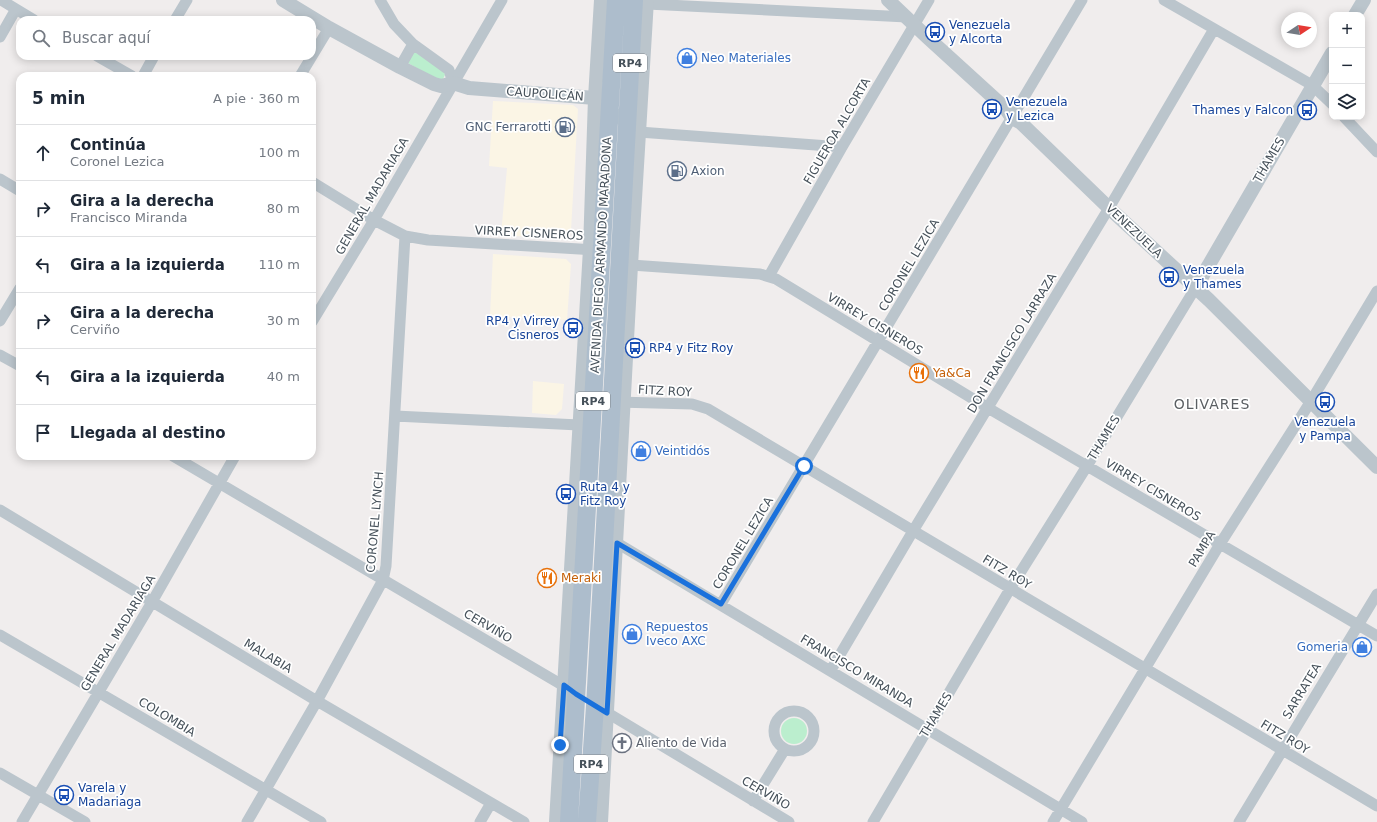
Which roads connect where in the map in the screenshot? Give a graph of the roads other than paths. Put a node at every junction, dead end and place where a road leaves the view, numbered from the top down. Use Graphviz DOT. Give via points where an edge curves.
graph roads {
  1 [pos="1,0"];
  2 [pos="187,0"];
  3 [pos="283,0"];
  4 [pos="380,0"];
  5 [pos="502,0"];
  6 [pos="601,0"];
  7 [pos="616,0"];
  8 [pos="888,0"];
  9 [pos="929,0"];
  10 [pos="1082,0"];
  11 [pos="1164,0"];
  12 [pos="1364,0"];
  13 [pos="643,1"];
  14 [pos="16,9"];
  15 [pos="1357,12"];
  16 [pos="27,16"];
  17 [pos="177,16"];
  18 [pos="309,16"];
  19 [pos="316,20"];
  20 [pos="910,21"];
  21 [pos="329,28"];
  22 [pos="1214,29"];
  23 [pos="0,37"];
  24 [pos="413,44"];
  25 [pos="316,50"];
  26 [pos="1329,58"];
  27 [pos="104,60"];
  28 [pos="152,60"];
  29 [pos="310,60"];
  30 [pos="400,67"];
  31 [pos="125,72"];
  32 [pos="144,72"];
  33 [pos="302,72"];
  34 [pos="453,83"];
  35 [pos="1312,85"];
  36 [pos="595,98"];
  37 [pos="1329,101"];
  38 [pos="610,108"];
  39 [pos="1012,118"];
  40 [pos="1347,120"];
  41 [pos="633,129"];
  42 [pos="842,147"];
  43 [pos="1377,152"];
  44 [pos="0,179"];
  45 [pos="316,184"];
  46 [pos="16,188"];
  47 [pos="1109,208"];
  48 [pos="374,220"];
  49 [pos="405,236"];
  50 [pos="596,250"];
  51 [pos="625,262"];
  52 [pos="769,276"];
  53 [pos="1196,288"];
  54 [pos="1377,291"];
  55 [pos="16,295"];
  56 [pos="316,315"];
  57 [pos="0,321"];
  58 [pos="597,330"];
  59 [pos="879,341"];
  60 [pos="0,355"];
  61 [pos="16,364"];
  62 [pos="582,384"];
  63 [pos="1311,401"];
  64 [pos="618,402"];
  65 [pos="988,408"];
  66 [pos="395,416"];
  67 [pos="585,426"];
  68 [pos="180,460"];
  69 [pos="233,460"];
  70 [pos="804,466"];
  71 [pos="1087,466"];
  72 [pos="1377,467"];
  73 [pos="220,484"];
  74 [pos="0,510"];
  75 [pos="913,531"];
  76 [pos="617,543"];
  77 [pos="1220,544"];
  78 [pos="573,555"];
  79 [pos="383,580"];
  80 [pos="1010,589"];
  81 [pos="1377,594"];
  82 [pos="152,602"];
  83 [pos="721,604"];
  84 [pos="1358,625"];
  85 [pos="0,635"];
  86 [pos="1377,636"];
  87 [pos="1144,669"];
  88 [pos="831,670"];
  89 [pos="570,690"];
  90 [pos="98,691"];
  91 [pos="317,701"];
  92 [pos="601,709"];
  93 [pos="928,730"];
  94 [pos="573,741"];
  95 [pos="785,750"];
  96 [pos="1282,750"];
  97 [pos="0,773"];
  98 [pos="558,779"];
  99 [pos="265,790"];
  100 [pos="38,794"];
  101 [pos="752,801"];
  102 [pos="491,803"];
  103 [pos="1377,806"];
  104 [pos="1061,809"];
  105 [pos="22,822"];
  106 [pos="85,822"];
  107 [pos="247,822"];
  108 [pos="321,822"];
  109 [pos="480,822"];
  110 [pos="524,822"];
  111 [pos="556,822"];
  112 [pos="567,822"];
  113 [pos="587,822"];
  114 [pos="601,822"];
  115 [pos="789,822"];
  116 [pos="873,822"];
  117 [pos="1053,822"];
  118 [pos="1082,822"];
  119 [pos="1239,822"];
  1 -- 14 [label="street"];
  2 -- 17 [label="street"];
  3 -- 18 [label="street, CAUPOLICÁN"];
  4 -- 24 [label="street" via="394,24"];
  5 -- 34 [label="street, GENERAL MADARIAGA"];
  6 -- 36 [label="street, AVENIDA DIEGO ARMANDO MARADONA"];
  7 -- 38 [label="main road, AVENIDA DIEGO ARMANDO MARADONA / RP4"];
  8 -- 20 [label="street, VENEZUELA"];
  9 -- 20 [label="street, FIGUEROA ALCORTA"];
  10 -- 39 [label="street, CORONEL LEZICA"];
  11 -- 22 [label="street"];
  12 -- 15 [label="street"];
  13 -- 20 [label="street"];
  13 -- 41 [label="main road, AVENIDA DIEGO ARMANDO MARADONA / RP4"];
  14 -- 16 [label="street"];
  14 -- 23 [label="street"];
  19 -- 21 [label="street, CAUPOLICÁN"];
  20 -- 39 [label="street, VENEZUELA" via="1006,109"];
  20 -- 42 [label="street, FIGUEROA ALCORTA"];
  21 -- 25 [label="street"];
  21 -- 30 [label="street, CAUPOLICÁN"];
  22 -- 35 [label="street"];
  22 -- 47 [label="street, DON FRANCISCO LARRAZA"];
  24 -- 30 [label="street"];
  24 -- 34 [label="street" via="449,70"];
  26 -- 35 [label="street, THAMES"];
  27 -- 31 [label="street"];
  28 -- 32 [label="street"];
  29 -- 33 [label="street"];
  30 -- 34 [label="street, CAUPOLICÁN" via="434,84 441,86"];
  34 -- 36 [label="street, CAUPOLICÁN" via="469,88"];
  34 -- 48 [label="street, GENERAL MADARIAGA"];
  35 -- 37 [label="street"];
  35 -- 53 [label="street, THAMES"];
  36 -- 38 [label="street, CAUPOLICÁN"];
  36 -- 50 [label="street, AVENIDA DIEGO ARMANDO MARADONA"];
  38 -- 41 [label="street, CAUPOLICÁN"];
  38 -- 50 [label="main road, AVENIDA DIEGO ARMANDO MARADONA / RP4"];
  39 -- 47 [label="street, VENEZUELA" via="1021,123"];
  39 -- 59 [label="street, CORONEL LEZICA"];
  40 -- 43 [label="street"];
  41 -- 42 [label="street"];
  41 -- 51 [label="main road, AVENIDA DIEGO ARMANDO MARADONA / RP4"];
  42 -- 52 [label="street, FIGUEROA ALCORTA"];
  44 -- 46 [label="street"];
  45 -- 48 [label="street, VIRREY CISNEROS"];
  47 -- 53 [label="street, VENEZUELA"];
  47 -- 65 [label="street, DON FRANCISCO LARRAZA"];
  48 -- 49 [label="street, VIRREY CISNEROS"];
  48 -- 56 [label="street, GENERAL MADARIAGA"];
  49 -- 50 [label="street, VIRREY CISNEROS" via="428,240"];
  49 -- 66 [label="street, CORONEL LYNCH"];
  50 -- 51 [label="street, VIRREY CISNEROS"];
  50 -- 58 [label="main road, AVENIDA DIEGO ARMANDO MARADONA / RP4"];
  50 -- 62 [label="street, AVENIDA DIEGO ARMANDO MARADONA"];
  51 -- 52 [label="street, VIRREY CISNEROS" via="751,272"];
  51 -- 64 [label="main road, AVENIDA DIEGO ARMANDO MARADONA / RP4"];
  52 -- 59 [label="street, VIRREY CISNEROS"];
  53 -- 63 [label="street, VENEZUELA"];
  53 -- 71 [label="street, THAMES"];
  54 -- 63 [label="street, PAMPA"];
  55 -- 57 [label="street"];
  58 -- 62 [label="main road"];
  58 -- 67 [label="main road, AVENIDA DIEGO ARMANDO MARADONA / RP4"];
  59 -- 65 [label="street, VIRREY CISNEROS"];
  59 -- 70 [label="street, CORONEL LEZICA"];
  60 -- 61 [label="street"];
  62 -- 67 [label="main road"];
  63 -- 72 [label="street, VENEZUELA"];
  63 -- 77 [label="street, PAMPA"];
  64 -- 70 [label="street, FITZ ROY" via="700,406"];
  64 -- 76 [label="street, AVENIDA DIEGO ARMANDO MARADONA"];
  64 -- 92 [label="main road, AVENIDA DIEGO ARMANDO MARADONA / RP4"];
  65 -- 71 [label="street, VIRREY CISNEROS"];
  65 -- 75 [label="street, DON FRANCISCO LARRAZA"];
  66 -- 67 [label="street"];
  66 -- 79 [label="street, CORONEL LYNCH"];
  67 -- 78 [label="street, AVENIDA DIEGO ARMANDO MARADONA"];
  67 -- 89 [label="main road, AVENIDA DIEGO ARMANDO MARADONA / RP4"];
  68 -- 73 [label="street, CERVIÑO"];
  69 -- 73 [label="street, GENERAL MADARIAGA"];
  70 -- 75 [label="street, FITZ ROY"];
  70 -- 83 [label="street, CORONEL LEZICA"];
  71 -- 77 [label="street, VIRREY CISNEROS"];
  71 -- 80 [label="street, THAMES"];
  73 -- 79 [label="street, CERVIÑO"];
  73 -- 82 [label="street, GENERAL MADARIAGA"];
  74 -- 82 [label="street, MALABIA"];
  75 -- 80 [label="street, FITZ ROY"];
  75 -- 88 [label="street, DON FRANCISCO LARRAZA"];
  76 -- 83 [label="street, FRANCISCO MIRANDA"];
  76 -- 92 [label="street, AVENIDA DIEGO ARMANDO MARADONA"];
  77 -- 84 [label="street, VIRREY CISNEROS"];
  77 -- 87 [label="street, PAMPA"];
  78 -- 89 [label="main road"];
  79 -- 89 [label="street, CERVIÑO"];
  79 -- 91 [label="street, CORONEL LYNCH"];
  80 -- 87 [label="street, FITZ ROY"];
  80 -- 93 [label="street, THAMES"];
  81 -- 84 [label="street, SARRATEA"];
  82 -- 90 [label="street, GENERAL MADARIAGA"];
  82 -- 91 [label="street, MALABIA"];
  83 -- 88 [label="street, FRANCISCO MIRANDA"];
  84 -- 86 [label="street, VIRREY CISNEROS"];
  84 -- 96 [label="street, SARRATEA"];
  85 -- 90 [label="street, COLOMBIA"];
  87 -- 96 [label="street, FITZ ROY"];
  87 -- 104 [label="street, PAMPA"];
  88 -- 93 [label="street, FRANCISCO MIRANDA"];
  89 -- 92 [label="street, CERVIÑO"];
  89 -- 94 [label="main road, AVENIDA DIEGO ARMANDO MARADONA / RP4"];
  89 -- 98 [label="street, AVENIDA DIEGO ARMANDO MARADONA"];
  90 -- 99 [label="street, COLOMBIA"];
  90 -- 100 [label="street, GENERAL MADARIAGA"];
  91 -- 99 [label="street, CORONEL LYNCH"];
  91 -- 102 [label="street, MALABIA"];
  92 -- 101 [label="street, CERVIÑO"];
  92 -- 113 [label="main road, AVENIDA DIEGO ARMANDO MARADONA / RP4"];
  92 -- 114 [label="street, AVENIDA DIEGO ARMANDO MARADONA"];
  93 -- 104 [label="street, FRANCISCO MIRANDA"];
  93 -- 116 [label="street, THAMES"];
  94 -- 98 [label="main road"];
  94 -- 112 [label="main road, AVENIDA DIEGO ARMANDO MARADONA / RP4"];
  95 -- 101 [label="street"];
  96 -- 103 [label="street, FITZ ROY"];
  96 -- 119 [label="street, SARRATEA"];
  97 -- 100 [label="street"];
  98 -- 111 [label="street, AVENIDA DIEGO ARMANDO MARADONA"];
  98 -- 112 [label="main road"];
  99 -- 107 [label="street, CORONEL LYNCH"];
  99 -- 108 [label="street, COLOMBIA"];
  100 -- 105 [label="street, GENERAL MADARIAGA"];
  100 -- 106 [label="street"];
  101 -- 115 [label="street, CERVIÑO"];
  102 -- 109 [label="street"];
  102 -- 110 [label="street, MALABIA"];
  104 -- 117 [label="street, PAMPA"];
  104 -- 118 [label="street, FRANCISCO MIRANDA"];
}
